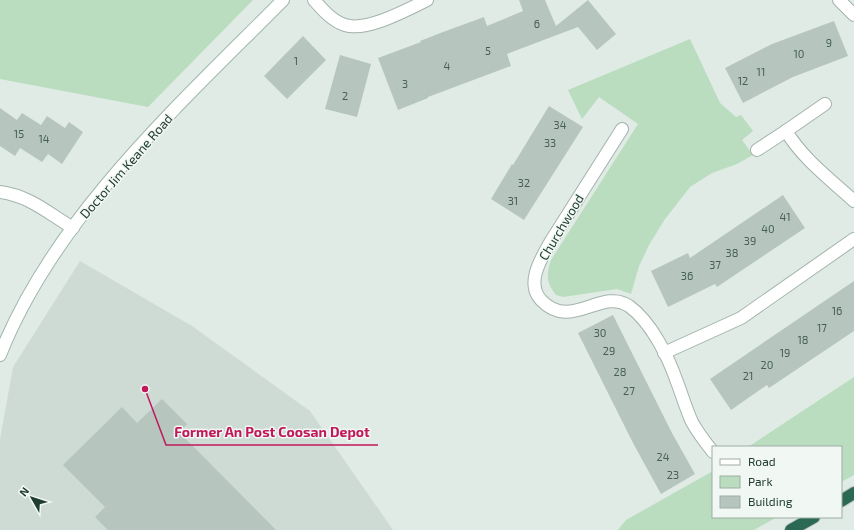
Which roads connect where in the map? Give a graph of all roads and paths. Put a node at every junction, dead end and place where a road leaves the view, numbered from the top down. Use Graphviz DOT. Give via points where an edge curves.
graph roads {
  1 [pos="283,0"];
  2 [pos="314,0"];
  3 [pos="427,0"];
  4 [pos="839,0"];
  5 [pos="854,15"];
  6 [pos="825,104"];
  7 [pos="622,129"];
  8 [pos="786,131"];
  9 [pos="757,150"];
  10 [pos="0,192"];
  11 [pos="854,201"];
  12 [pos="73,228"];
  13 [pos="854,239"];
  14 [pos="664,353"];
  15 [pos="0,355"];
  16 [pos="712,451"];
  17 [pos="854,494"];
  18 [pos="842,500"];
  19 [pos="812,518"];
  20 [pos="791,530"];
  1 -- 12 [label="street, Doctor Jim Keane Road" via="161,124 106,185"];
  2 -- 3 [label="street" via="338,22 355,26 382,20"];
  4 -- 5 [label="street"];
  6 -- 8 [label="street"];
  7 -- 14 [label="street, Churchwood" via="541,259 535,278 536,292 551,308 564,312 575,312 614,300 623,303 648,325"];
  8 -- 9 [label="street"];
  8 -- 11 [label="street" via="804,155"];
  10 -- 12 [label="street" via="26,198"];
  12 -- 15 [label="street, Doctor Jim Keane Road" via="19,314"];
  13 -- 14 [label="street" via="741,318"];
  14 -- 16 [label="street, Churchwood" via="699,435"];
  17 -- 18 [label="highway"];
  19 -- 20 [label="highway"];
}
